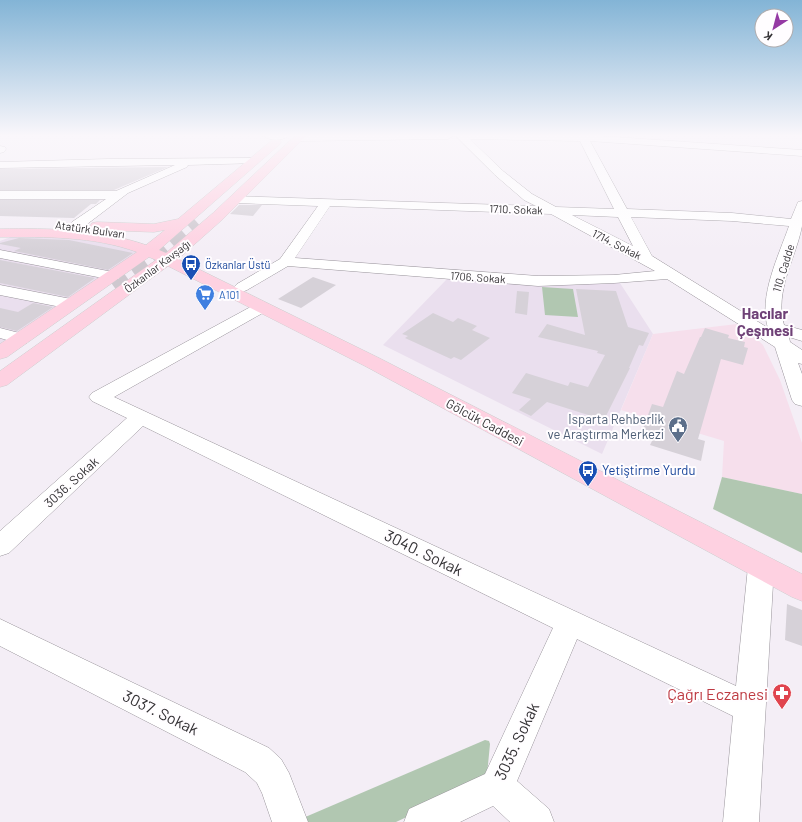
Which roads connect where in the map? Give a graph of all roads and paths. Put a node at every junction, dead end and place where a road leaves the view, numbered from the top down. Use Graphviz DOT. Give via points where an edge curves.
graph roads {
  1 [pos="162,174"];
  2 [pos="240,174"];
  3 [pos="251,174"];
  4 [pos="259,174"];
  5 [pos="501,174"];
  6 [pos="603,174"];
  7 [pos="118,195"];
  8 [pos="0,196"];
  9 [pos="236,199"];
  10 [pos="327,202"];
  11 [pos="802,205"];
  12 [pos="550,210"];
  13 [pos="623,213"];
  14 [pos="194,222"];
  15 [pos="0,223"];
  16 [pos="796,223"];
  17 [pos="77,224"];
  18 [pos="0,233"];
  19 [pos="16,233"];
  20 [pos="0,238"];
  21 [pos="162,252"];
  22 [pos="0,254"];
  23 [pos="646,258"];
  24 [pos="285,262"];
  25 [pos="672,274"];
  26 [pos="116,282"];
  27 [pos="242,287"];
  28 [pos="0,290"];
  29 [pos="71,304"];
  30 [pos="262,307"];
  31 [pos="729,310"];
  32 [pos="777,330"];
  33 [pos="0,334"];
  34 [pos="802,336"];
  35 [pos="21,338"];
  36 [pos="802,341"];
  37 [pos="0,353"];
  38 [pos="802,358"];
  39 [pos="0,363"];
  40 [pos="0,372"];
  41 [pos="0,381"];
  42 [pos="802,400"];
  43 [pos="141,417"];
  44 [pos="0,546"];
  45 [pos="761,567"];
  46 [pos="802,571"];
  47 [pos="802,588"];
  48 [pos="570,622"];
  49 [pos="0,632"];
  50 [pos="750,708"];
  51 [pos="497,786"];
  52 [pos="290,822"];
  53 [pos="422,822"];
  54 [pos="536,822"];
  55 [pos="741,822"];
  1 -- 7 [label="street"];
  2 -- 14 [label="main road, Özkanlar Kavşağı"];
  3 -- 14 [label="main road"];
  4 -- 9 [label="main road, Özkanlar Kavşağı"];
  5 -- 12 [label="street, 1714. Sokak" via="520,192"];
  6 -- 13 [label="street"];
  7 -- 8 [label="street"];
  7 -- 17 [label="street"];
  9 -- 10 [label="street, 1710. Sokak"];
  9 -- 21 [label="main road, Özkanlar Kavşağı"];
  10 -- 12 [label="street, 1710. Sokak"];
  10 -- 24 [label="street"];
  11 -- 16 [label="street, 110. Cadde"];
  12 -- 13 [label="street, 1710. Sokak"];
  12 -- 23 [label="street, 1714. Sokak"];
  13 -- 16 [label="street, 1710. Sokak" via="755,218"];
  13 -- 23 [label="street"];
  14 -- 17 [label="main road" via="154,228"];
  14 -- 21 [label="main road, Özkanlar Kavşağı"];
  15 -- 17 [label="main road, Atatürk Bulvarı"];
  16 -- 32 [label="street, 110. Cadde" via="773,302"];
  17 -- 21 [label="main road, Atatürk Bulvarı" via="122,232"];
  18 -- 19 [label="main road, Atatürk Bulvarı"];
  19 -- 20 [label="street"];
  19 -- 21 [label="main road, Atatürk Bulvarı" via="60,233 94,237"];
  21 -- 26 [label="main road, Özkanlar Kavşağı"];
  21 -- 27 [label="main road, Gölcük Caddesi"];
  21 -- 30 [label="main road, Gölcük Caddesi"];
  21 -- 41 [label="main road, Özkanlar Kavşağı"];
  22 -- 26 [label="street"];
  23 -- 25 [label="street, 1714. Sokak"];
  24 -- 25 [label="street, 1706. Sokak" via="538,281"];
  24 -- 27 [label="street"];
  25 -- 31 [label="street, 1714. Sokak"];
  26 -- 29 [label="main road, Özkanlar Kavşağı"];
  26 -- 39 [label="main road"];
  26 -- 40 [label="main road"];
  27 -- 46 [label="main road, Gölcük Caddesi" via="371,350"];
  28 -- 29 [label="street"];
  29 -- 35 [label="main road, Özkanlar Kavşağı"];
  30 -- 43 [label="street, 3040. Sokak" via="99,397"];
  30 -- 45 [label="main road, Gölcük Caddesi"];
  31 -- 32 [label="street, 1714. Sokak"];
  31 -- 32 [label="street" via="752,315"];
  32 -- 34 [label="street"];
  32 -- 36 [label="street"];
  32 -- 38 [label="street"];
  32 -- 42 [label="street, 110. Cadde"];
  33 -- 35 [label="street"];
  35 -- 37 [label="main road, Özkanlar Kavşağı"];
  43 -- 44 [label="street, 3036. Sokak"];
  43 -- 48 [label="street, 3040. Sokak"];
  45 -- 47 [label="main road, Gölcük Caddesi"];
  45 -- 50 [label="street"];
  48 -- 50 [label="street, 3040. Sokak"];
  48 -- 51 [label="street, 3035. Sokak"];
  49 -- 52 [label="street, 3037. Sokak" via="257,760 277,785"];
  50 -- 55 [label="street"];
  51 -- 53 [label="street, 3035. Sokak"];
  51 -- 54 [label="street"];
}
